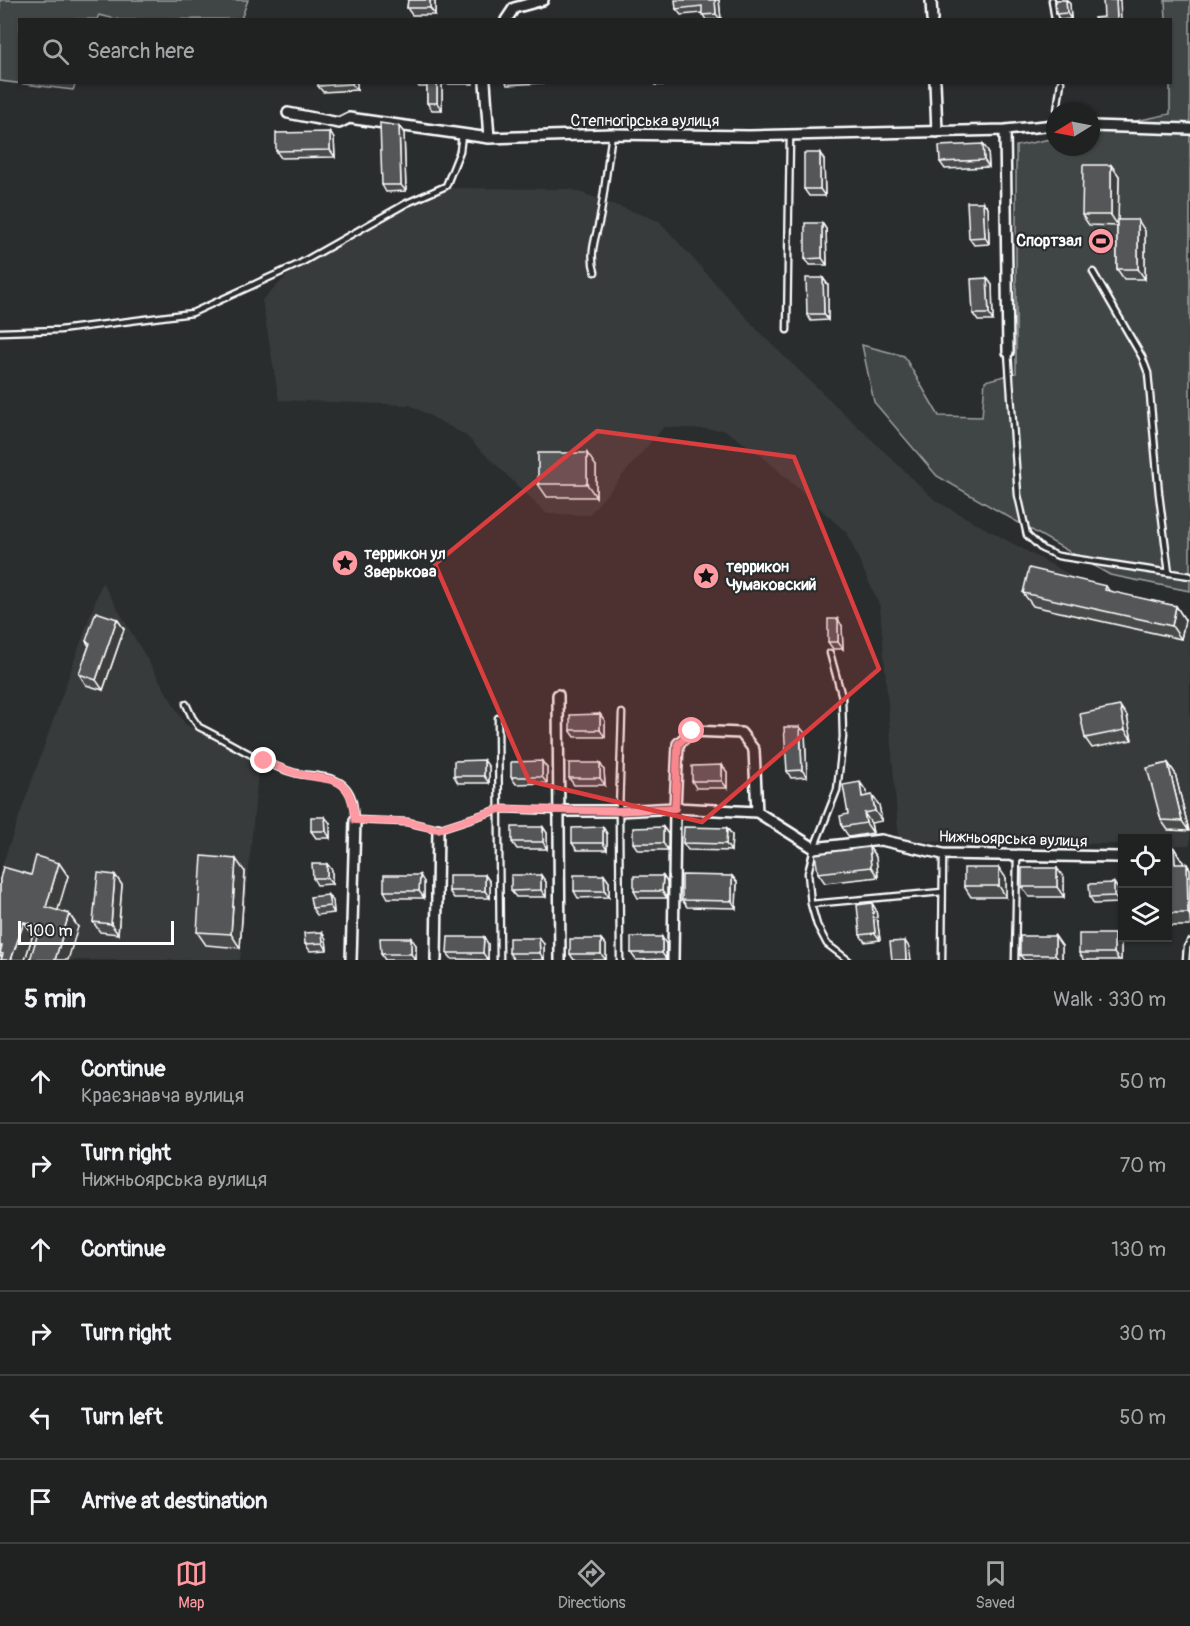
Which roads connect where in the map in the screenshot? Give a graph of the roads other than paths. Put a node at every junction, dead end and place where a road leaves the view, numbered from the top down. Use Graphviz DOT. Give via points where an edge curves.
graph roads {
  1 [pos="543,0"];
  2 [pos="932,0"];
  3 [pos="1052,0"];
  4 [pos="507,18"];
  5 [pos="932,18"];
  6 [pos="1055,18"];
  7 [pos="485,84"];
  8 [pos="935,84"];
  9 [pos="1061,84"];
  10 [pos="1058,102"];
  11 [pos="288,113"];
  12 [pos="1046,124"];
  13 [pos="1100,126"];
  14 [pos="1190,129"];
  15 [pos="1005,130"];
  16 [pos="937,132"];
  17 [pos="463,134"];
  18 [pos="612,134"];
  19 [pos="790,135"];
  20 [pos="489,138"];
  21 [pos="595,272"];
  22 [pos="1093,272"];
  23 [pos="788,330"];
  24 [pos="0,332"];
  25 [pos="1008,352"];
  26 [pos="1169,573"];
  27 [pos="1190,576"];
  28 [pos="830,653"];
  29 [pos="558,695"];
  30 [pos="186,704"];
  31 [pos="622,713"];
  32 [pos="498,718"];
  33 [pos="675,808"];
  34 [pos="500,809"];
  35 [pos="558,811"];
  36 [pos="619,811"];
  37 [pos="757,812"];
  38 [pos="355,820"];
  39 [pos="438,829"];
  40 [pos="814,848"];
  41 [pos="943,854"];
  42 [pos="1017,855"];
  43 [pos="1118,857"];
  44 [pos="942,892"];
  45 [pos="811,904"];
  46 [pos="1190,942"];
  47 [pos="351,960"];
  48 [pos="436,960"];
  49 [pos="500,960"];
  50 [pos="560,960"];
  51 [pos="620,960"];
  52 [pos="673,960"];
  53 [pos="848,960"];
  54 [pos="942,960"];
  55 [pos="1015,960"];
  56 [pos="1186,960"];
  1 -- 4 [label="street" via="514,8"];
  2 -- 5 [label="street"];
  3 -- 6 [label="lane"];
  7 -- 20 [label="street"];
  8 -- 16 [label="street"];
  9 -- 10 [label="lane"];
  11 -- 17 [label="street, Степногірська вулиця" via="339,123 349,118"];
  12 -- 15 [label="street, Степногірська вулиця"];
  13 -- 14 [label="street"];
  15 -- 16 [label="street, Степногірська вулиця"];
  15 -- 25 [label="street"];
  16 -- 19 [label="street, Степногірська вулиця"];
  17 -- 20 [label="street, Степногірська вулиця"];
  17 -- 24 [label="lane" via="446,186 407,203 299,264 192,313 60,330"];
  18 -- 19 [label="street, Степногірська вулиця"];
  18 -- 20 [label="street, Степногірська вулиця"];
  18 -- 21 [label="lane" via="601,214 593,241"];
  19 -- 23 [label="lane"];
  22 -- 26 [label="lane" via="1143,357 1148,373"];
  25 -- 26 [label="lane" via="1018,495 1027,535 1042,549 1058,556"];
  26 -- 27 [label="lane"];
  28 -- 40 [label="lane" via="842,697 843,736 837,790"];
  29 -- 35 [label="street"];
  30 -- 38 [label="lane" via="199,727 264,761 294,773 335,780 347,788"];
  31 -- 36 [label="lane"];
  32 -- 34 [label="lane"];
  33 -- 36 [label="street"];
  33 -- 37 [label="street"];
  33 -- 37 [label="street" via="678,744 692,731 741,733 754,750"];
  33 -- 52 [label="street"];
  34 -- 35 [label="lane"];
  34 -- 39 [label="lane"];
  34 -- 49 [label="lane"];
  35 -- 36 [label="street"];
  35 -- 50 [label="street"];
  36 -- 51 [label="lane"];
  37 -- 40 [label="street"];
  38 -- 39 [label="lane" via="407,822"];
  38 -- 47 [label="street"];
  39 -- 48 [label="street"];
  40 -- 41 [label="street, Нижньоярська вулиця" via="881,840"];
  40 -- 45 [label="lane" via="808,873"];
  41 -- 42 [label="street, Нижньоярська вулиця"];
  41 -- 44 [label="lane"];
  42 -- 43 [label="street, Нижньоярська вулиця"];
  42 -- 55 [label="lane"];
  44 -- 45 [label="lane"];
  44 -- 54 [label="lane"];
  45 -- 53 [label="lane" via="827,944"];
  46 -- 56 [label="lane"];
}
